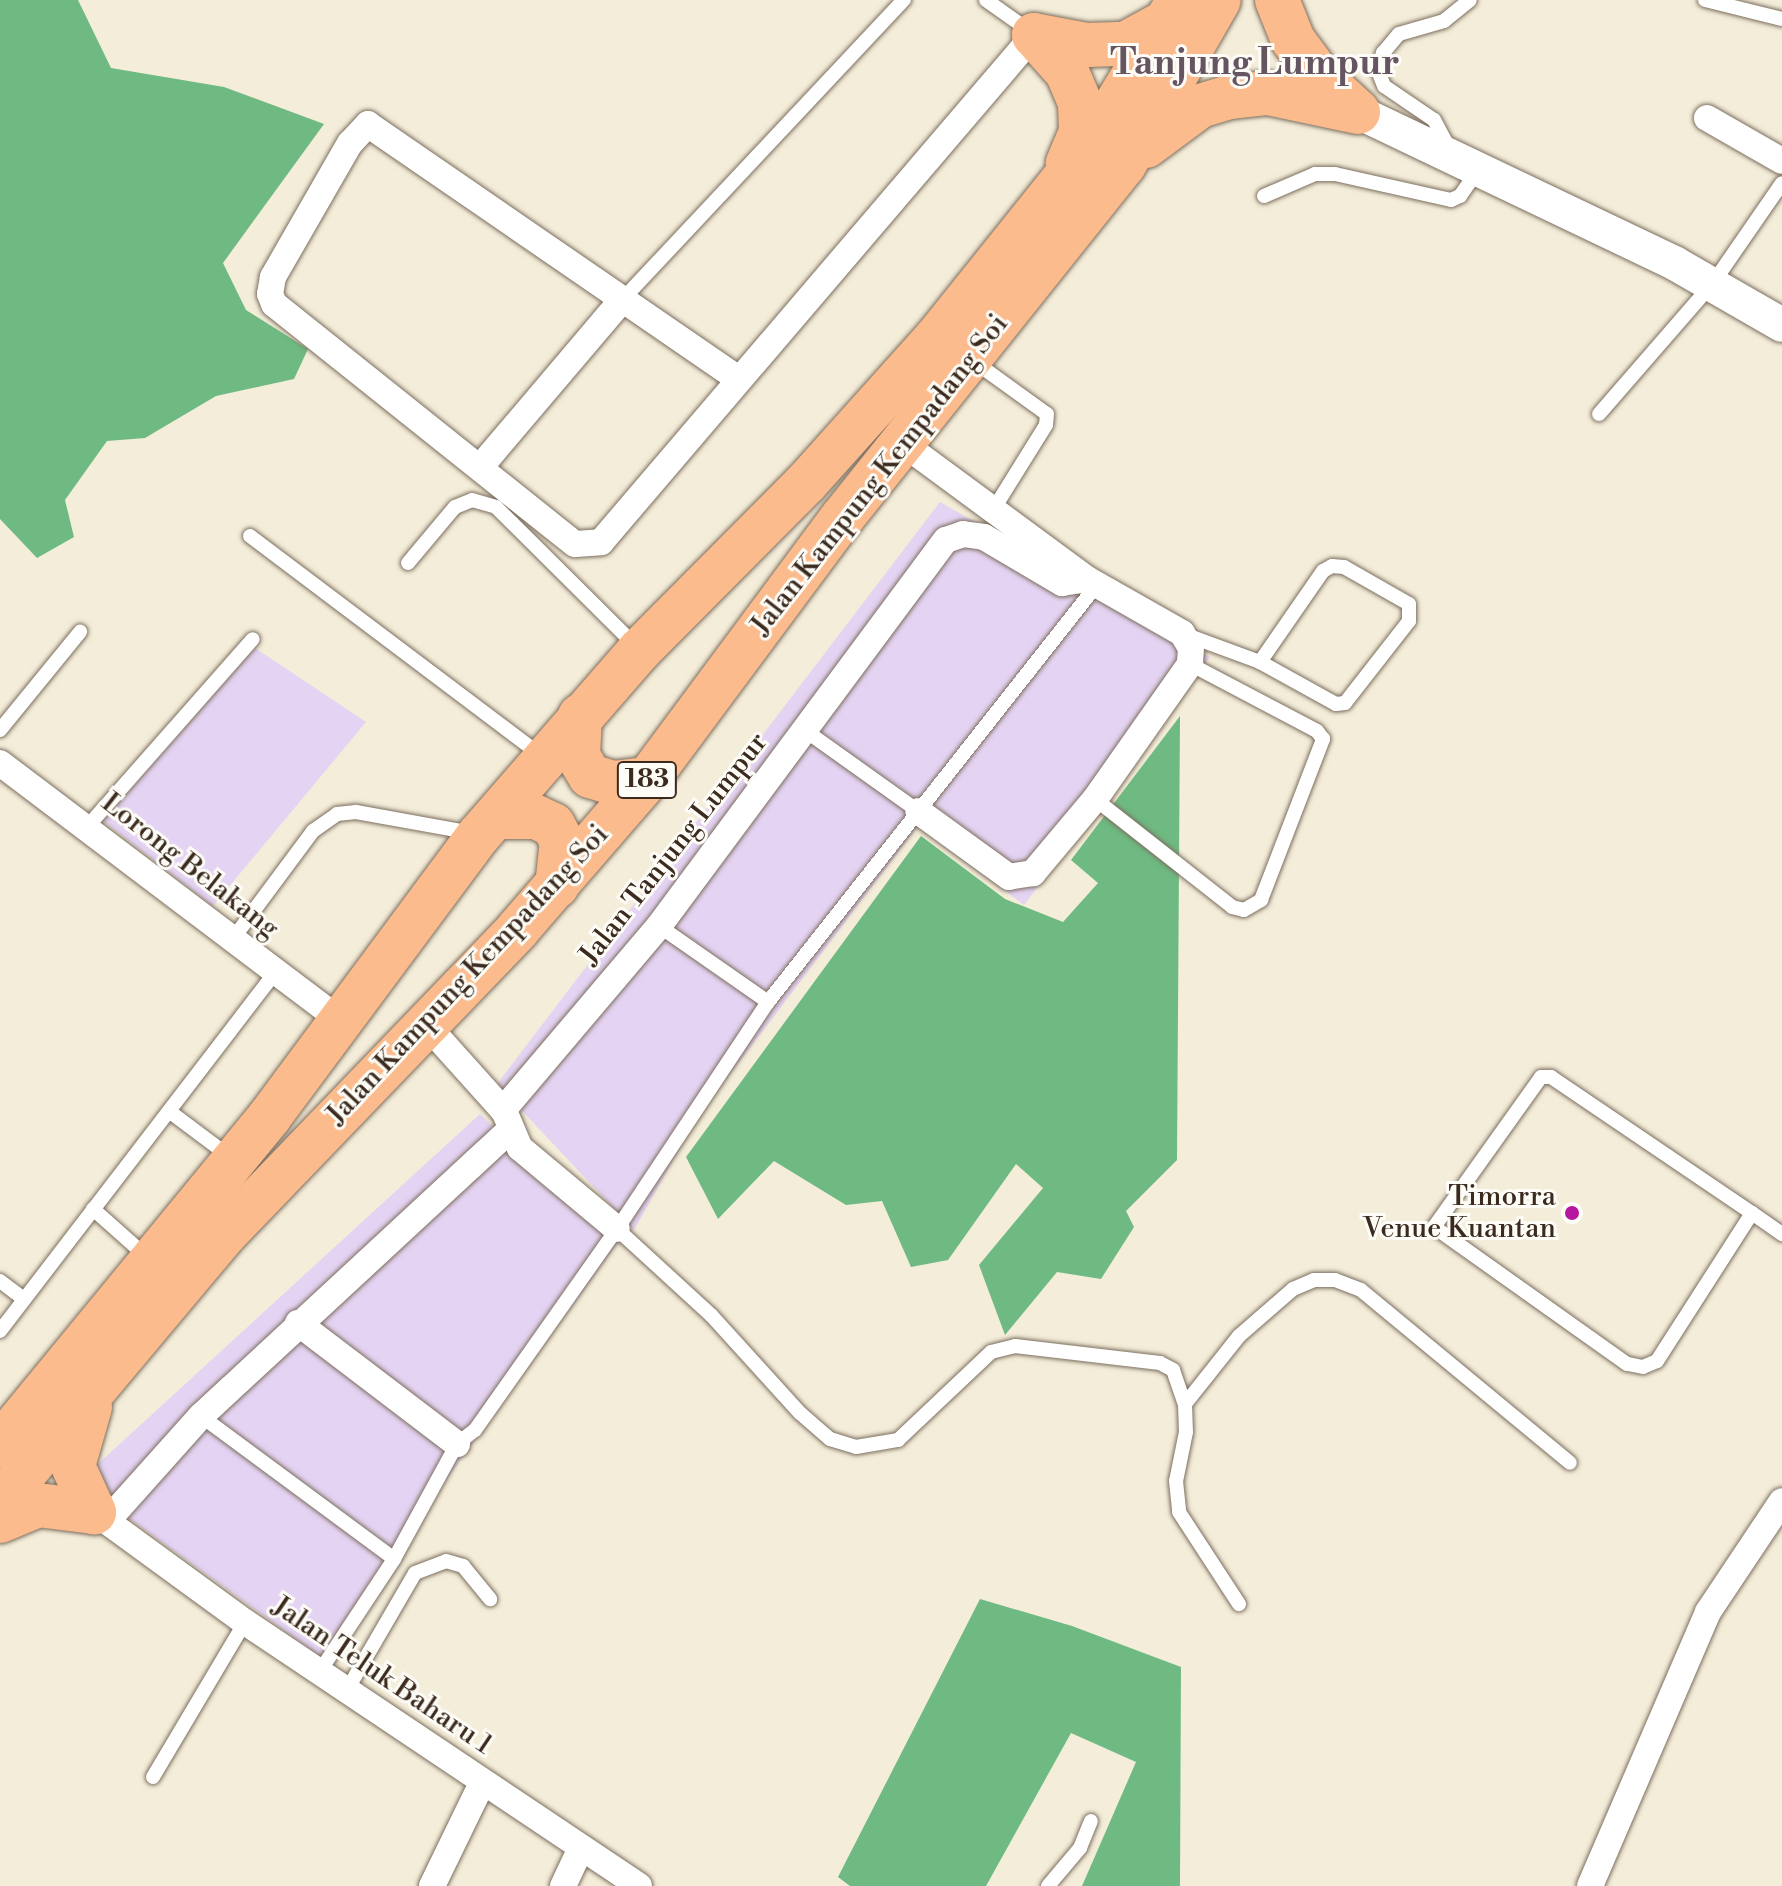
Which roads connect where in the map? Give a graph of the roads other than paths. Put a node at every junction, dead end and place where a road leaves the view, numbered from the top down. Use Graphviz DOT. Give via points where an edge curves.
graph roads {
  1 [pos="904,0"];
  2 [pos="986,0"];
  3 [pos="1219,0"];
  4 [pos="1277,0"];
  5 [pos="1470,0"];
  6 [pos="1705,0"];
  7 [pos="1174,10"];
  8 [pos="1782,19"];
  9 [pos="1034,35"];
  10 [pos="1358,112"];
  11 [pos="1707,118"];
  12 [pos="1782,161"];
  13 [pos="1466,164"];
  14 [pos="1124,165"];
  15 [pos="1782,183"];
  16 [pos="1058,187"];
  17 [pos="1264,196"];
  18 [pos="1713,283"];
  19 [pos="622,300"];
  20 [pos="1782,325"];
  21 [pos="968,358"];
  22 [pos="737,378"];
  23 [pos="1599,414"];
  24 [pos="901,442"];
  25 [pos="482,465"];
  26 [pos="993,510"];
  27 [pos="250,536"];
  28 [pos="408,563"];
  29 [pos="1092,583"];
  30 [pos="80,632"];
  31 [pos="1182,633"];
  32 [pos="253,639"];
  33 [pos="640,650"];
  34 [pos="1260,662"];
  35 [pos="1190,664"];
  36 [pos="580,716"];
  37 [pos="0,730"];
  38 [pos="806,731"];
  39 [pos="545,757"];
  40 [pos="0,763"];
  41 [pos="648,779"];
  42 [pos="1095,799"];
  43 [pos="918,811"];
  44 [pos="88,826"];
  45 [pos="488,826"];
  46 [pos="557,886"];
  47 [pos="659,926"];
  48 [pos="232,940"];
  49 [pos="275,972"];
  50 [pos="768,1002"];
  51 [pos="340,1020"];
  52 [pos="424,1022"];
  53 [pos="169,1111"];
  54 [pos="507,1120"];
  55 [pos="235,1160"];
  56 [pos="93,1209"];
  57 [pos="1752,1213"];
  58 [pos="617,1229"];
  59 [pos="1782,1234"];
  60 [pos="153,1262"];
  61 [pos="0,1281"];
  62 [pos="24,1299"];
  63 [pos="298,1323"];
  64 [pos="0,1331"];
  65 [pos="100,1382"];
  66 [pos="42,1396"];
  67 [pos="1185,1404"];
  68 [pos="0,1413"];
  69 [pos="201,1416"];
  70 [pos="457,1444"];
  71 [pos="0,1445"];
  72 [pos="1570,1463"];
  73 [pos="1782,1501"];
  74 [pos="0,1502"];
  75 [pos="100,1516"];
  76 [pos="0,1521"];
  77 [pos="394,1559"];
  78 [pos="490,1599"];
  79 [pos="1239,1604"];
  80 [pos="245,1622"];
  81 [pos="320,1671"];
  82 [pos="347,1690"];
  83 [pos="153,1777"];
  84 [pos="482,1783"];
  85 [pos="1091,1821"];
  86 [pos="581,1848"];
  87 [pos="432,1886"];
  88 [pos="563,1886"];
  89 [pos="639,1886"];
  90 [pos="1048,1886"];
  91 [pos="1590,1886"];
  1 -- 19 [label="lane"];
  2 -- 9 [label="lane"];
  3 -- 14 [label="highway, Jalan Kampung Kempadang Soi / 183"];
  4 -- 10 [label="highway" via="1293,40 1321,78"];
  5 -- 13 [label="lane" via="1444,21 1399,34 1383,53 1378,70 1384,86 1434,120"];
  6 -- 8 [label="lane"];
  7 -- 9 [label="highway" via="1125,44 1087,45"];
  7 -- 16 [label="highway, Jalan Kampung Kempadang Soi" via="1116,108"];
  9 -- 16 [label="highway" via="1067,72 1080,103 1081,132"];
  9 -- 22 [label="street"];
  10 -- 13 [label="street"];
  10 -- 14 [label="highway" via="1268,93 1229,97 1200,106"];
  11 -- 12 [label="street"];
  13 -- 17 [label="lane" via="1460,196 1451,200 1335,174 1315,174"];
  13 -- 18 [label="street"];
  14 -- 21 [label="highway, Jalan Kampung Kempadang Soi / 183"];
  15 -- 18 [label="lane"];
  16 -- 33 [label="highway, Jalan Kampung Kempadang Soi" via="862,423"];
  18 -- 20 [label="street"];
  18 -- 23 [label="lane"];
  19 -- 22 [label="street"];
  19 -- 25 [label="street"];
  19 -- 25 [label="street" via="368,124 350,143 273,277 274,304"];
  21 -- 24 [label="highway, Jalan Kampung Kempadang Soi / 183"];
  21 -- 26 [label="lane" via="1047,414 1046,425"];
  22 -- 25 [label="street" via="601,542 575,544"];
  24 -- 26 [label="street"];
  24 -- 41 [label="highway, Jalan Kampung Kempadang Soi / 183"];
  26 -- 29 [label="street"];
  27 -- 39 [label="lane"];
  28 -- 33 [label="lane" via="455,507 472,500 496,507"];
  29 -- 31 [label="street"];
  29 -- 38 [label="street, Jalan Tanjung Lumpur" via="1062,583 984,537 963,534 933,552"];
  29 -- 43 [label="lane"];
  30 -- 37 [label="lane"];
  31 -- 34 [label="lane"];
  31 -- 35 [label="street" via="1191,648"];
  32 -- 44 [label="lane"];
  33 -- 36 [label="highway, Jalan Kampung Kempadang Soi"];
  34 -- 34 [label="lane" via="1323,571 1332,566 1344,567 1409,604 1409,621 1345,703 1327,701"];
  35 -- 42 [label="street"];
  35 -- 42 [label="lane" via="1317,731 1323,739 1261,900 1244,910 1232,907"];
  36 -- 39 [label="highway, Jalan Kampung Kempadang Soi"];
  36 -- 41 [label="highway" via="578,756 590,776 613,783"];
  38 -- 43 [label="lane"];
  38 -- 47 [label="street, Jalan Tanjung Lumpur"];
  39 -- 45 [label="highway, Jalan Kampung Kempadang Soi"];
  40 -- 44 [label="street, Lorong Belakang"];
  41 -- 46 [label="highway, Jalan Kampung Kempadang Soi / 183"];
  42 -- 43 [label="street" via="1033,873 1009,877"];
  43 -- 50 [label="lane"];
  44 -- 48 [label="street, Lorong Belakang"];
  45 -- 46 [label="highway" via="536,817 553,825 562,841"];
  45 -- 48 [label="lane" via="337,814 313,831"];
  45 -- 51 [label="highway, Jalan Kampung Kempadang Soi"];
  46 -- 52 [label="highway, Jalan Kampung Kempadang Soi / 183"];
  47 -- 50 [label="lane"];
  47 -- 54 [label="street, Jalan Tanjung Lumpur"];
  48 -- 49 [label="street, Lorong Belakang"];
  49 -- 51 [label="street, Lorong Belakang"];
  49 -- 53 [label="lane"];
  50 -- 58 [label="lane"];
  51 -- 55 [label="highway, Jalan Kampung Kempadang Soi"];
  52 -- 54 [label="street"];
  52 -- 65 [label="highway, Jalan Kampung Kempadang Soi / 183" via="225,1234"];
  53 -- 55 [label="lane"];
  53 -- 56 [label="lane"];
  54 -- 58 [label="street" via="520,1148"];
  54 -- 63 [label="street, Jalan Tanjung Lumpur"];
  55 -- 60 [label="highway, Jalan Kampung Kempadang Soi"];
  56 -- 60 [label="lane"];
  56 -- 62 [label="lane"];
  57 -- 57 [label="lane" via="1657,1361 1643,1367 1627,1364 1434,1227 1541,1077 1551,1077"];
  57 -- 59 [label="lane"];
  58 -- 67 [label="lane" via="711,1315 830,1439 877,1447 898,1440 991,1352 1015,1346 1160,1363 1173,1370"];
  58 -- 70 [label="lane" via="475,1430"];
  60 -- 66 [label="highway, Jalan Kampung Kempadang Soi"];
  61 -- 62 [label="lane"];
  62 -- 64 [label="lane"];
  63 -- 69 [label="street, Jalan Tanjung Lumpur"];
  63 -- 70 [label="street"];
  65 -- 74 [label="highway, Jalan Kampung Kempadang Soi / 183"];
  65 -- 75 [label="highway" via="74,1449 73,1466"];
  66 -- 68 [label="highway"];
  66 -- 71 [label="highway, Jalan Kampung Kempadang Soi"];
  67 -- 72 [label="lane" via="1239,1336 1293,1289 1314,1280 1335,1280 1361,1290"];
  67 -- 79 [label="lane" via="1186,1432 1176,1481 1179,1512"];
  69 -- 75 [label="street, Jalan Tanjung Lumpur"];
  69 -- 77 [label="lane"];
  70 -- 77 [label="lane"];
  73 -- 91 [label="street" via="1708,1612"];
  75 -- 76 [label="highway" via="38,1505"];
  75 -- 80 [label="street, Jalan Teluk Baharu 1"];
  77 -- 81 [label="lane"];
  78 -- 82 [label="lane" via="463,1566 446,1561 422,1568"];
  80 -- 81 [label="street, Jalan Teluk Baharu 1"];
  80 -- 83 [label="lane"];
  81 -- 82 [label="street, Jalan Teluk Baharu 1"];
  82 -- 84 [label="street, Jalan Teluk Baharu 1"];
  84 -- 86 [label="street, Jalan Teluk Baharu 1"];
  84 -- 87 [label="street"];
  85 -- 90 [label="lane" via="1080,1848"];
  86 -- 88 [label="street"];
  86 -- 89 [label="street, Jalan Teluk Baharu 1"];
}
